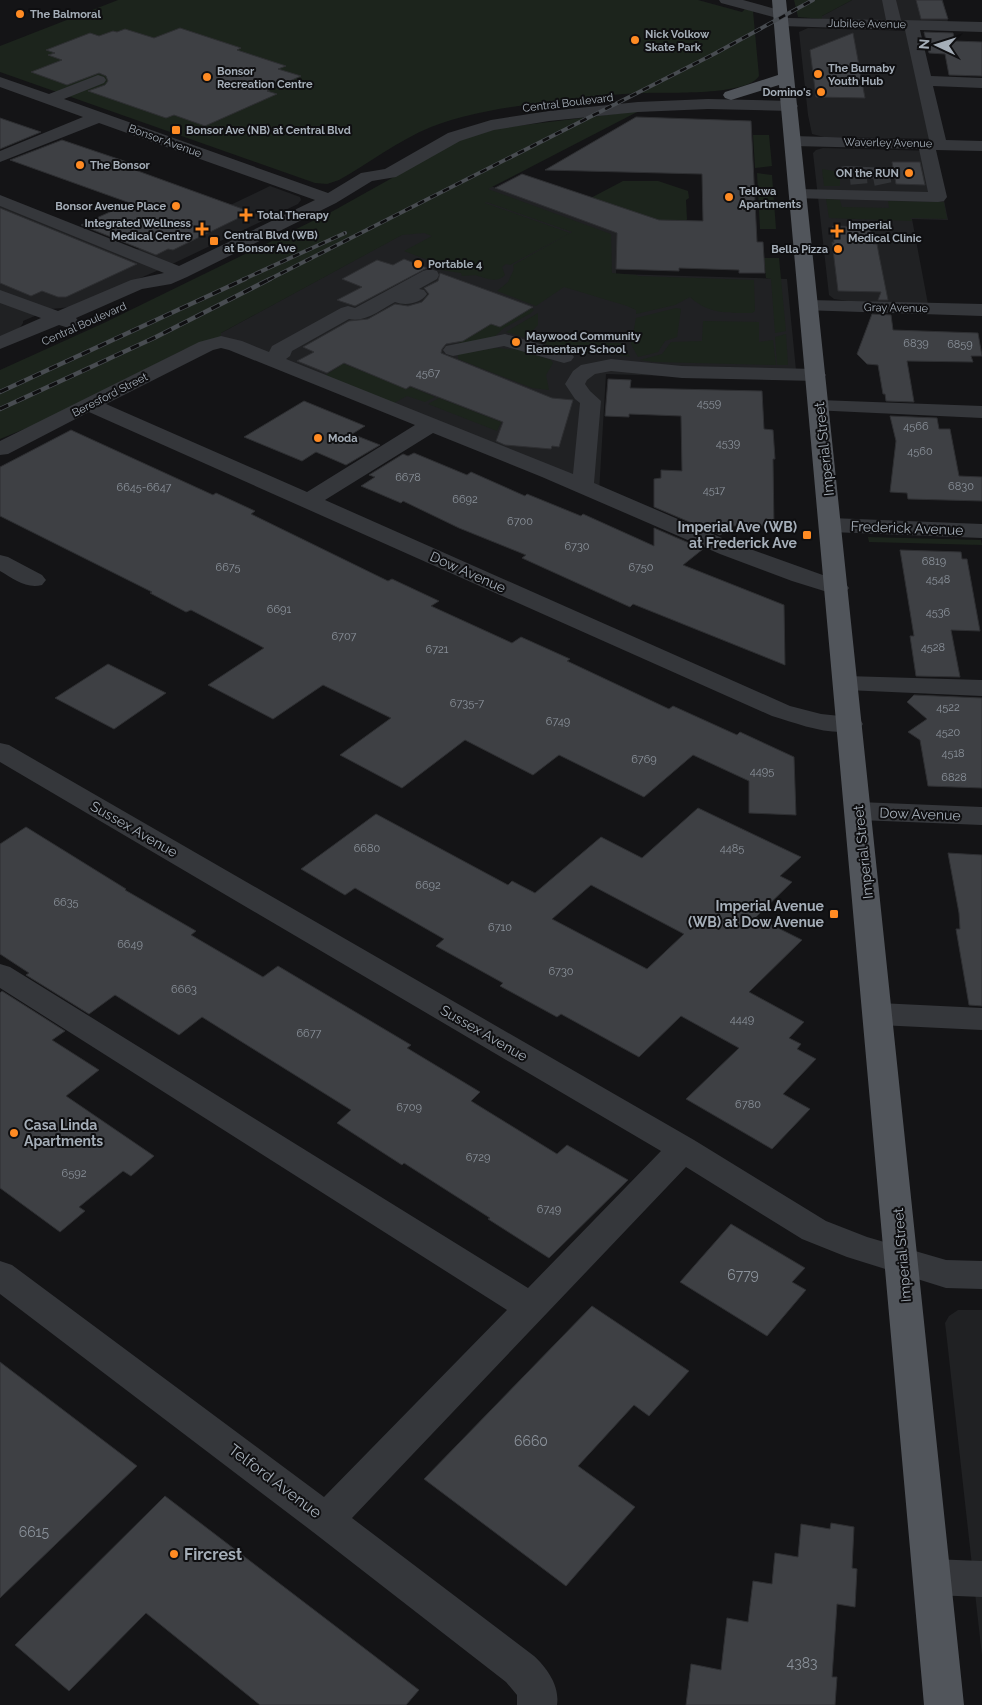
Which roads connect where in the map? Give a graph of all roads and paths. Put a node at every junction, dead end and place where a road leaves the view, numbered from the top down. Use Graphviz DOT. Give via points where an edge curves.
graph roads {
  1 [pos="726,0"];
  2 [pos="889,0"];
  3 [pos="781,12"];
  4 [pos="894,25"];
  5 [pos="911,25"];
  6 [pos="982,27"];
  7 [pos="787,77"];
  8 [pos="98,80"];
  9 [pos="925,81"];
  10 [pos="0,82"];
  11 [pos="982,83"];
  12 [pos="731,96"];
  13 [pos="50,99"];
  14 [pos="789,102"];
  15 [pos="98,117"];
  16 [pos="982,146"];
  17 [pos="932,149"];
  18 [pos="800,154"];
  19 [pos="0,158"];
  20 [pos="830,161"];
  21 [pos="863,175"];
  22 [pos="367,177"];
  23 [pos="798,194"];
  24 [pos="330,199"];
  25 [pos="0,200"];
  26 [pos="430,275"];
  27 [pos="172,276"];
  28 [pos="394,294"];
  29 [pos="417,294"];
  30 [pos="0,296"];
  31 [pos="809,306"];
  32 [pos="982,310"];
  33 [pos="59,318"];
  34 [pos="79,327"];
  35 [pos="0,343"];
  36 [pos="288,349"];
  37 [pos="453,350"];
  38 [pos="564,357"];
  39 [pos="0,361"];
  40 [pos="816,375"];
  41 [pos="90,405"];
  42 [pos="819,406"];
  43 [pos="982,412"];
  44 [pos="430,425"];
  45 [pos="0,449"];
  46 [pos="583,487"];
  47 [pos="308,502"];
  48 [pos="831,525"];
  49 [pos="982,531"];
  50 [pos="0,562"];
  51 [pos="34,580"];
  52 [pos="837,588"];
  53 [pos="846,683"];
  54 [pos="982,688"];
  55 [pos="850,724"];
  56 [pos="0,751"];
  57 [pos="859,811"];
  58 [pos="982,816"];
  59 [pos="0,974"];
  60 [pos="879,1014"];
  61 [pos="982,1018"];
  62 [pos="683,1149"];
  63 [pos="902,1260"];
  64 [pos="0,1275"];
  65 [pos="982,1276"];
  66 [pos="532,1308"];
  67 [pos="326,1520"];
  68 [pos="932,1576"];
  69 [pos="982,1579"];
  70 [pos="538,1702"];
  71 [pos="944,1705"];
  1 -- 3 [label="street, Jubilee Avenue"];
  2 -- 4 [label="street"];
  3 -- 4 [label="street, Jubilee Avenue"];
  3 -- 7 [label="main road, Imperial Street"];
  4 -- 5 [label="street, Jubilee Avenue"];
  5 -- 6 [label="street, Jubilee Avenue"];
  5 -- 9 [label="street"];
  7 -- 12 [label="main road"];
  7 -- 14 [label="main road, Imperial Street"];
  8 -- 13 [label="street"];
  9 -- 11 [label="street"];
  9 -- 17 [label="street"];
  10 -- 13 [label="street, Bonsor Avenue"];
  12 -- 14 [label="street, Central Boulevard"];
  12 -- 22 [label="street, Central Boulevard" via="630,96 530,107 457,122 436,130 370,168"];
  13 -- 15 [label="street, Bonsor Avenue"];
  14 -- 18 [label="main road, Imperial Street"];
  14 -- 22 [label="street, Central Boulevard" via="673,105 516,120 454,137 390,173"];
  15 -- 19 [label="street"];
  15 -- 24 [label="street, Bonsor Avenue"];
  16 -- 17 [label="street, Waverley Avenue"];
  17 -- 21 [label="street, Waverley Avenue"];
  17 -- 21 [label="street" via="938,198"];
  18 -- 21 [label="street, Waverley Avenue"];
  18 -- 23 [label="main road, Imperial Street"];
  20 -- 21 [label="street"];
  21 -- 23 [label="street"];
  22 -- 24 [label="street, Central Boulevard"];
  23 -- 31 [label="main road, Imperial Street"];
  24 -- 27 [label="street, Central Boulevard"];
  25 -- 27 [label="street"];
  26 -- 28 [label="street"];
  27 -- 33 [label="street, Central Boulevard" via="138,284"];
  27 -- 34 [label="street, Central Boulevard" via="150,294"];
  28 -- 29 [label="street" via="405,298"];
  28 -- 36 [label="street" via="356,314 348,312"];
  30 -- 33 [label="street"];
  31 -- 32 [label="street, Gray Avenue"];
  31 -- 40 [label="main road, Imperial Street"];
  33 -- 34 [label="street"];
  33 -- 35 [label="street, Central Boulevard"];
  34 -- 39 [label="street, Central Boulevard"];
  37 -- 38 [label="street" via="506,340"];
  40 -- 42 [label="main road, Imperial Street"];
  40 -- 46 [label="street" via="663,371 611,365 584,372 575,384 591,401"];
  41 -- 44 [label="street, Beresford Street" via="206,346 221,342"];
  41 -- 45 [label="street, Beresford Street"];
  41 -- 47 [label="street, Dow Avenue"];
  42 -- 43 [label="street"];
  42 -- 48 [label="main road, Imperial Street"];
  44 -- 46 [label="street"];
  44 -- 47 [label="street"];
  46 -- 52 [label="street" via="741,554"];
  47 -- 55 [label="street, Dow Avenue" via="782,712 820,722"];
  48 -- 49 [label="street, Frederick Avenue"];
  48 -- 52 [label="main road, Imperial Street"];
  50 -- 51 [label="street"];
  52 -- 53 [label="main road, Imperial Street"];
  53 -- 54 [label="street"];
  53 -- 55 [label="main road, Imperial Street"];
  55 -- 57 [label="main road, Imperial Street"];
  56 -- 62 [label="street, Sussex Avenue"];
  57 -- 58 [label="street, Dow Avenue"];
  57 -- 60 [label="main road, Imperial Street"];
  59 -- 66 [label="street"];
  60 -- 61 [label="street"];
  60 -- 63 [label="main road, Imperial Street"];
  62 -- 63 [label="street, Sussex Avenue" via="814,1230 859,1248"];
  62 -- 66 [label="street"];
  63 -- 65 [label="street, Sussex Avenue" via="946,1274"];
  63 -- 68 [label="main road, Imperial Street"];
  64 -- 67 [label="street, Telford Avenue"];
  66 -- 67 [label="street"];
  67 -- 70 [label="street, Telford Avenue" via="520,1669 533,1683"];
  68 -- 69 [label="street"];
  68 -- 71 [label="main road, Imperial Street"];
}
